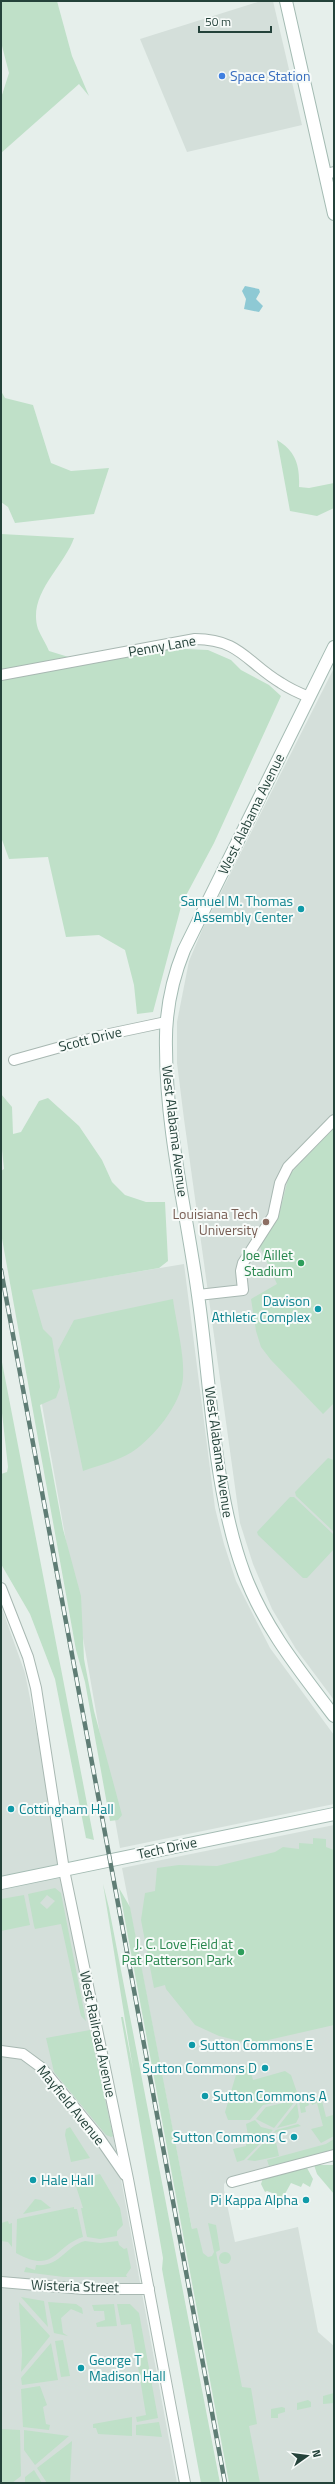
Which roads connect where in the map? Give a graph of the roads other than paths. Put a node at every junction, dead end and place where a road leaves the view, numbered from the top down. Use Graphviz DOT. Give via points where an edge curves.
graph roads {
  1 [pos="286,1"];
  2 [pos="330,173"];
  3 [pos="334,214"];
  4 [pos="334,647"];
  5 [pos="1,675"];
  6 [pos="309,697"];
  7 [pos="166,1022"];
  8 [pos="14,1060"];
  9 [pos="334,1120"];
  10 [pos="198,1295"];
  11 [pos="1,1588"];
  12 [pos="334,1716"];
  13 [pos="334,1814"];
  14 [pos="64,1870"];
  15 [pos="1,1883"];
  16 [pos="1,2051"];
  17 [pos="334,2155"];
  18 [pos="128,2179"];
  19 [pos="232,2182"];
  20 [pos="1,2282"];
  21 [pos="149,2289"];
  22 [pos="185,2483"];
  1 -- 2 [label="main road"];
  2 -- 3 [label="main road"];
  4 -- 6 [label="main road, West Alabama Avenue"];
  5 -- 6 [label="street, Penny Lane" via="195,639 211,639 234,648 280,683"];
  6 -- 7 [label="main road, West Alabama Avenue" via="184,950 171,988"];
  7 -- 8 [label="street, Scott Drive" via="100,1036"];
  7 -- 10 [label="main road, West Alabama Avenue" via="169,1101"];
  9 -- 10 [label="street" via="286,1171 280,1184 274,1216 243,1262 243,1290"];
  10 -- 12 [label="main road, West Alabama Avenue" via="222,1487 238,1554 252,1593 263,1614 286,1652"];
  11 -- 14 [label="street, West Railroad Avenue" via="28,1657 36,1688"];
  13 -- 14 [label="main road, Tech Drive"];
  14 -- 15 [label="main road, Tech Drive"];
  14 -- 18 [label="street, West Railroad Avenue"];
  16 -- 18 [label="street, Mayfield Avenue" via="23,2054 42,2068 98,2136"];
  17 -- 19 [label="street"];
  18 -- 21 [label="street, West Railroad Avenue"];
  20 -- 21 [label="street, Wisteria Street" via="84,2289"];
  21 -- 22 [label="street, West Railroad Avenue"];
}
